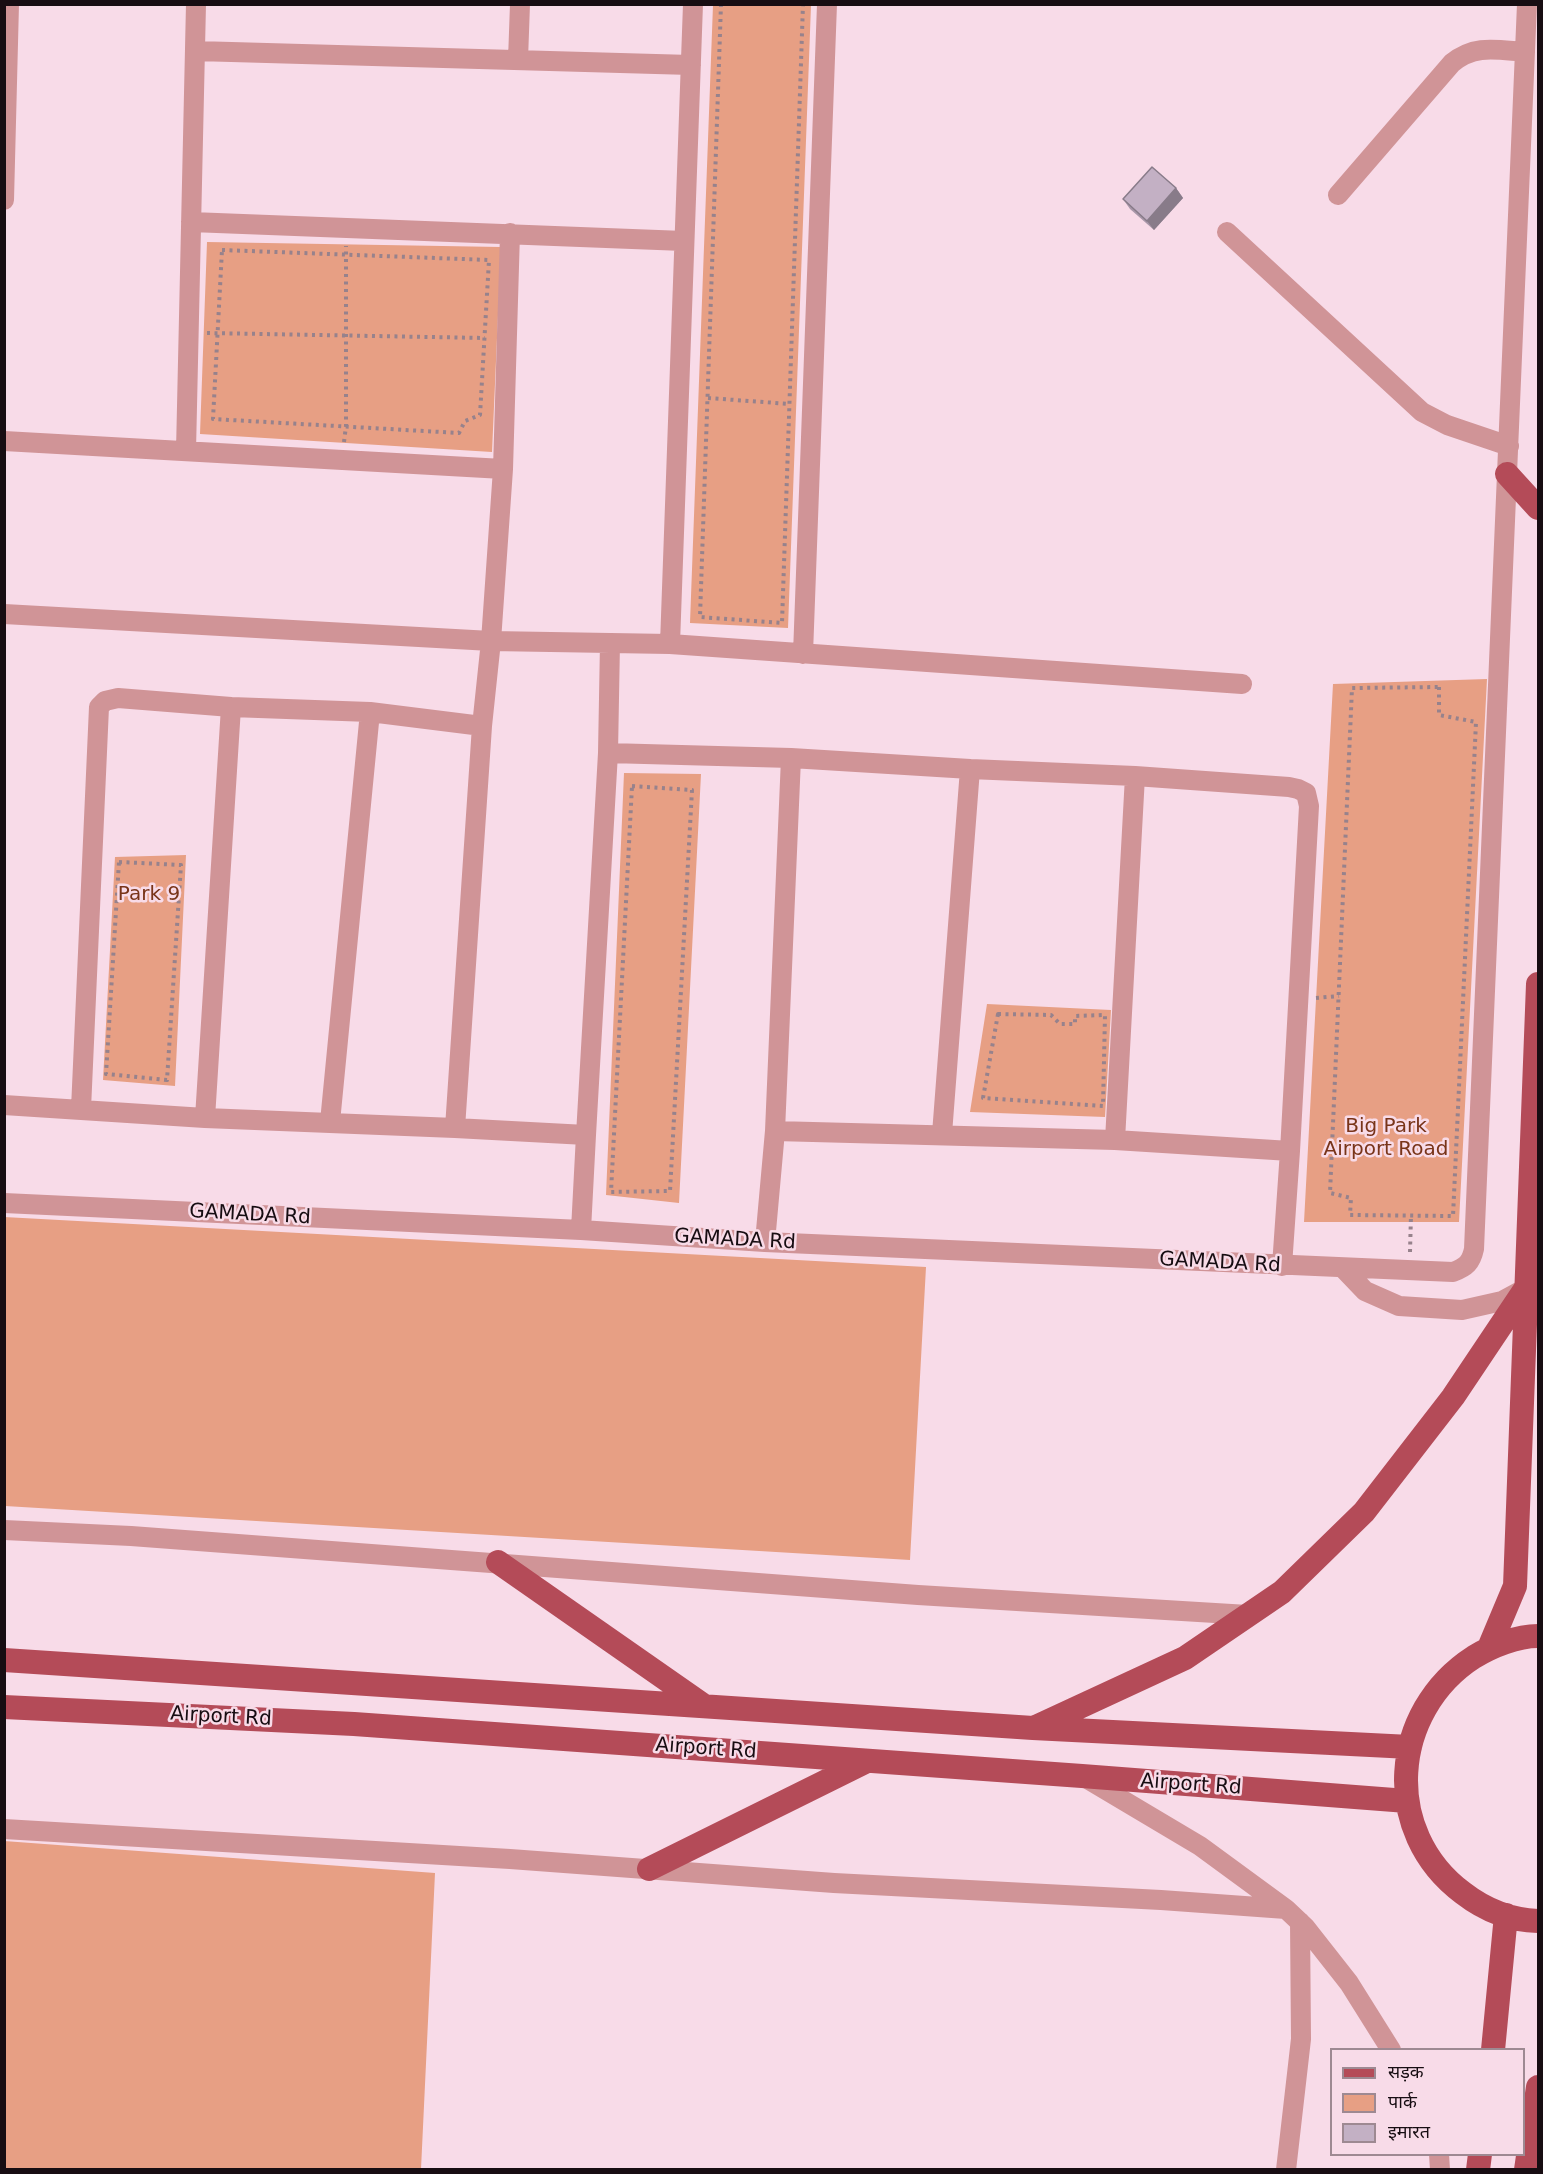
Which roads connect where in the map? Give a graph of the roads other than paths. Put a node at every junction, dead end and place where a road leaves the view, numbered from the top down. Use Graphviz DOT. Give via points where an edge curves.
graph roads {
  1 [pos="9,4"];
  2 [pos="196,4"];
  3 [pos="520,4"];
  4 [pos="693,4"];
  5 [pos="827,4"];
  6 [pos="1527,4"];
  7 [pos="196,51"];
  8 [pos="1525,52"];
  9 [pos="518,60"];
  10 [pos="691,65"];
  11 [pos="5,155"];
  12 [pos="1338,195"];
  13 [pos="4,200"];
  14 [pos="191,222"];
  15 [pos="1227,231"];
  16 [pos="510,234"];
  17 [pos="684,241"];
  18 [pos="4,441"];
  19 [pos="1509,446"];
  20 [pos="186,451"];
  21 [pos="503,469"];
  22 [pos="1507,474"];
  23 [pos="1539,508"];
  24 [pos="4,614"];
  25 [pos="491,642"];
  26 [pos="610,643"];
  27 [pos="670,644"];
  28 [pos="803,654"];
  29 [pos="1242,684"];
  30 [pos="231,707"];
  31 [pos="370,712"];
  32 [pos="482,726"];
  33 [pos="609,753"];
  34 [pos="791,758"];
  35 [pos="969,769"];
  36 [pos="1135,776"];
  37 [pos="1539,984"];
  38 [pos="4,1105"];
  39 [pos="81,1109"];
  40 [pos="205,1118"];
  41 [pos="330,1122"];
  42 [pos="455,1128"];
  43 [pos="775,1131"];
  44 [pos="942,1134"];
  45 [pos="586,1135"];
  46 [pos="1115,1140"];
  47 [pos="1290,1151"];
  48 [pos="4,1203"];
  49 [pos="581,1230"];
  50 [pos="765,1242"];
  51 [pos="1282,1266"];
  52 [pos="1343,1268"];
  53 [pos="1526,1288"];
  54 [pos="4,1530"];
  55 [pos="498,1562"];
  56 [pos="1248,1615"];
  57 [pos="1539,1636"];
  58 [pos="1489,1648"];
  59 [pos="4,1660"];
  60 [pos="704,1706"];
  61 [pos="4,1707"];
  62 [pos="1033,1728"];
  63 [pos="1410,1747"];
  64 [pos="867,1761"];
  65 [pos="1082,1776"];
  66 [pos="1407,1802"];
  67 [pos="4,1829"];
  68 [pos="649,1869"];
  69 [pos="1293,1915"];
  70 [pos="1506,1915"];
  71 [pos="1539,1921"];
  72 [pos="1390,2048"];
  73 [pos="1493,2048"];
  74 [pos="1539,2087"];
  75 [pos="1286,2169"];
  76 [pos="1526,2169"];
  1 -- 11 [label="street"];
  2 -- 7 [label="street"];
  3 -- 9 [label="street"];
  4 -- 10 [label="street"];
  5 -- 28 [label="street"];
  6 -- 8 [label="street"];
  7 -- 9 [label="street"];
  7 -- 14 [label="street"];
  8 -- 12 [label="street" via="1473,50 1462,55"];
  8 -- 19 [label="street"];
  9 -- 10 [label="street"];
  10 -- 17 [label="street"];
  11 -- 13 [label="street"];
  14 -- 16 [label="street"];
  14 -- 20 [label="street"];
  15 -- 19 [label="street" via="1422,412 1447,425"];
  16 -- 17 [label="street"];
  16 -- 21 [label="street"];
  17 -- 27 [label="street"];
  18 -- 20 [label="street"];
  19 -- 22 [label="street"];
  20 -- 21 [label="street"];
  21 -- 25 [label="street"];
  22 -- 23 [label="main road"];
  22 -- 52 [label="street, GAMADA Rd" via="1472,1260 1465,1268 1453,1272"];
  24 -- 25 [label="street"];
  25 -- 26 [label="street"];
  25 -- 32 [label="street"];
  26 -- 27 [label="street"];
  26 -- 33 [label="street"];
  27 -- 28 [label="street"];
  28 -- 29 [label="street"];
  30 -- 31 [label="street"];
  30 -- 39 [label="street" via="118,698 99,707"];
  30 -- 40 [label="street"];
  31 -- 32 [label="street"];
  31 -- 41 [label="street"];
  32 -- 42 [label="street"];
  33 -- 34 [label="street"];
  33 -- 45 [label="street"];
  34 -- 35 [label="street"];
  34 -- 43 [label="street"];
  35 -- 36 [label="street"];
  35 -- 44 [label="street"];
  36 -- 46 [label="street"];
  36 -- 47 [label="street" via="1288,787 1306,794 1309,806"];
  37 -- 53 [label="main road"];
  38 -- 39 [label="street"];
  39 -- 40 [label="street"];
  40 -- 41 [label="street"];
  41 -- 42 [label="street"];
  42 -- 45 [label="street"];
  43 -- 44 [label="street"];
  43 -- 50 [label="street"];
  44 -- 46 [label="street"];
  45 -- 49 [label="street"];
  46 -- 47 [label="street"];
  47 -- 51 [label="street"];
  48 -- 49 [label="street, GAMADA Rd"];
  49 -- 50 [label="street, GAMADA Rd"];
  50 -- 51 [label="street, GAMADA Rd"];
  51 -- 52 [label="street, GAMADA Rd"];
  52 -- 53 [label="street" via="1365,1291 1399,1306 1462,1310 1502,1301"];
  53 -- 56 [label="main road" via="1453,1397 1364,1512 1282,1592"];
  53 -- 58 [label="main road" via="1515,1586"];
  54 -- 55 [label="street"];
  55 -- 56 [label="street" via="918,1595"];
  55 -- 60 [label="main road"];
  56 -- 62 [label="main road" via="1185,1658"];
  57 -- 58 [label="main road"];
  58 -- 63 [label="main road" via="1457,1668 1431,1696 1414,1729"];
  59 -- 60 [label="main road"];
  60 -- 62 [label="main road"];
  61 -- 64 [label="main road, Airport Rd" via="342,1723"];
  62 -- 63 [label="main road"];
  63 -- 66 [label="main road" via="1405,1766"];
  64 -- 65 [label="main road, Airport Rd"];
  64 -- 68 [label="main road"];
  65 -- 66 [label="main road, Airport Rd"];
  65 -- 69 [label="street" via="1200,1846"];
  66 -- 70 [label="main road" via="1422,1848 1447,1882 1481,1907"];
  67 -- 68 [label="street"];
  68 -- 69 [label="street" via="1161,1900"];
  69 -- 72 [label="street" via="1349,1983"];
  69 -- 75 [label="street" via="1302,2011"];
  70 -- 71 [label="main road" via="1521,1921"];
  70 -- 73 [label="main road"];
  74 -- 76 [label="main road"];
}
